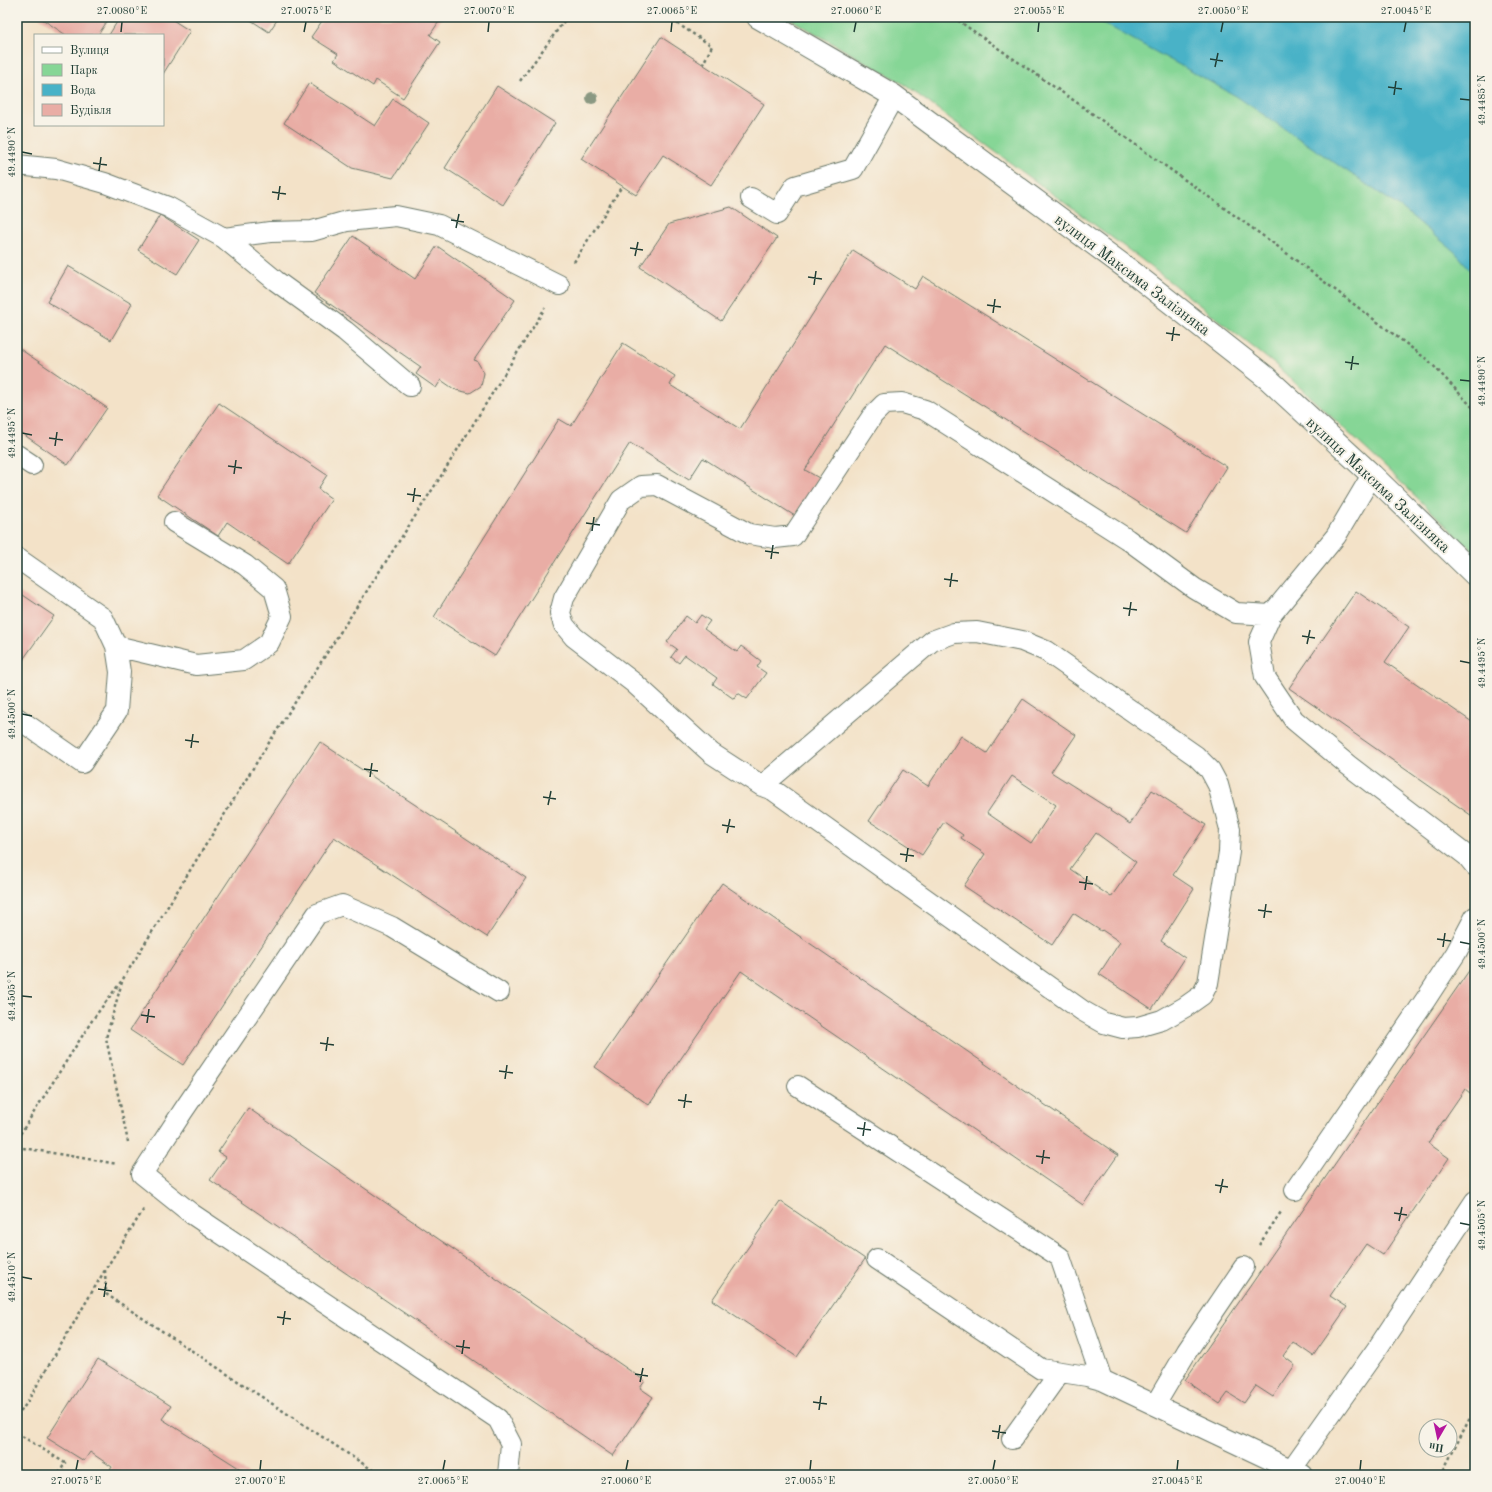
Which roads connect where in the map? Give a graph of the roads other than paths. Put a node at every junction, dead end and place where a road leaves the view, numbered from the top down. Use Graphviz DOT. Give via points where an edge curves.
graph roads {
  1 [pos="758,17"];
  2 [pos="894,96"];
  3 [pos="17,165"];
  4 [pos="751,198"];
  5 [pos="224,238"];
  6 [pos="559,286"];
  7 [pos="410,386"];
  8 [pos="1372,475"];
  9 [pos="174,522"];
  10 [pos="17,558"];
  11 [pos="1475,575"];
  12 [pos="1271,615"];
  13 [pos="116,646"];
  14 [pos="17,718"];
  15 [pos="762,786"];
  16 [pos="1475,866"];
  17 [pos="1475,916"];
  18 [pos="499,992"];
  19 [pos="798,1086"];
  20 [pos="1295,1190"];
  21 [pos="1475,1201"];
  22 [pos="877,1259"];
  23 [pos="1244,1267"];
  24 [pos="1060,1372"];
  25 [pos="1102,1380"];
  26 [pos="1155,1405"];
  27 [pos="1012,1439"];
  28 [pos="1297,1472"];
  29 [pos="508,1475"];
  1 -- 2 [label="street, вулиця Максима Залізняка"];
  2 -- 4 [label="lane" via="853,169 795,186 777,214"];
  2 -- 8 [label="street, вулиця Максима Залізняка" via="1132,272 1267,378"];
  3 -- 5 [label="lane" via="56,169 105,182 168,207"];
  5 -- 6 [label="lane" via="270,232 312,231 347,221 396,216 439,225"];
  5 -- 7 [label="lane" via="276,281 345,331"];
  8 -- 11 [label="street, вулиця Максима Залізняка"];
  8 -- 12 [label="lane" via="1336,536"];
  9 -- 13 [label="lane" via="245,565 274,588 282,616 269,643 244,660 196,665"];
  10 -- 13 [label="lane" via="103,618"];
  12 -- 15 [label="lane" via="1236,613 1194,588 1127,539 925,410 902,403 884,404 873,414 793,536 775,538 749,534 657,486 641,486 621,500 564,598 560,613 564,625 574,636 634,683 711,753"];
  12 -- 16 [label="lane" via="1259,642 1265,677 1294,720 1348,765 1468,856"];
  13 -- 14 [label="lane" via="120,672 117,712 82,763"];
  15 -- 15 [label="lane" via="773,790 1083,1011 1104,1023 1123,1028 1138,1027 1162,1020 1202,995 1208,983 1230,829 1218,785 1210,770 1196,756 1046,651 1022,641 977,632 954,633 932,641"];
  17 -- 20 [label="lane" via="1456,953 1426,999"];
  18 -- 29 [label="lane" via="392,927 342,905 317,914 183,1111 137,1170 199,1219 498,1419 511,1444"];
  19 -- 25 [label="lane" via="1060,1258"];
  21 -- 28 [label="lane"];
  22 -- 24 [label="lane" via="1041,1369"];
  23 -- 26 [label="lane" via="1187,1351"];
  24 -- 25 [label="lane"];
  24 -- 27 [label="lane"];
  25 -- 26 [label="lane"];
  26 -- 28 [label="lane"];
}
